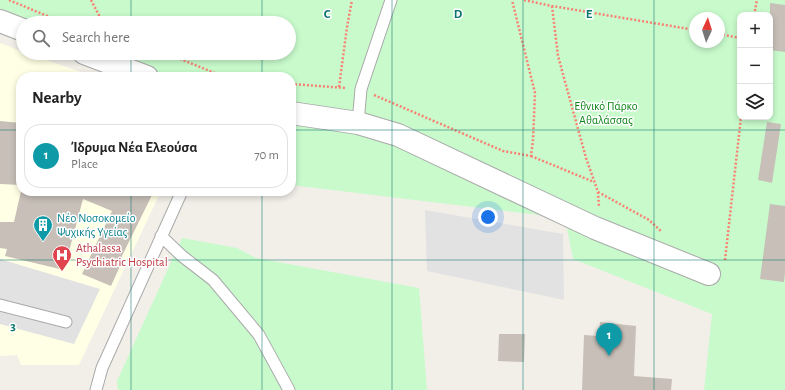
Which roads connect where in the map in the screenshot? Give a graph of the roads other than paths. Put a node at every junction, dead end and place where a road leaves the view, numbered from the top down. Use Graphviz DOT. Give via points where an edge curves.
graph roads {
  1 [pos="391,0"];
  2 [pos="0,21"];
  3 [pos="16,27"];
  4 [pos="102,60"];
  5 [pos="134,72"];
  6 [pos="296,114"];
  7 [pos="358,123"];
  8 [pos="180,196"];
  9 [pos="161,236"];
  10 [pos="709,274"];
  11 [pos="0,305"];
  12 [pos="66,322"];
  13 [pos="96,390"];
  14 [pos="289,390"];
  1 -- 7 [label="lane" via="361,89"];
  2 -- 3 [label="street"];
  4 -- 5 [label="street"];
  6 -- 7 [label="street"];
  7 -- 10 [label="street" via="398,134 595,228"];
  8 -- 9 [label="lane"];
  9 -- 13 [label="lane" via="102,368"];
  9 -- 14 [label="lane" via="213,280 259,335"];
  11 -- 12 [label="lane"];
}
